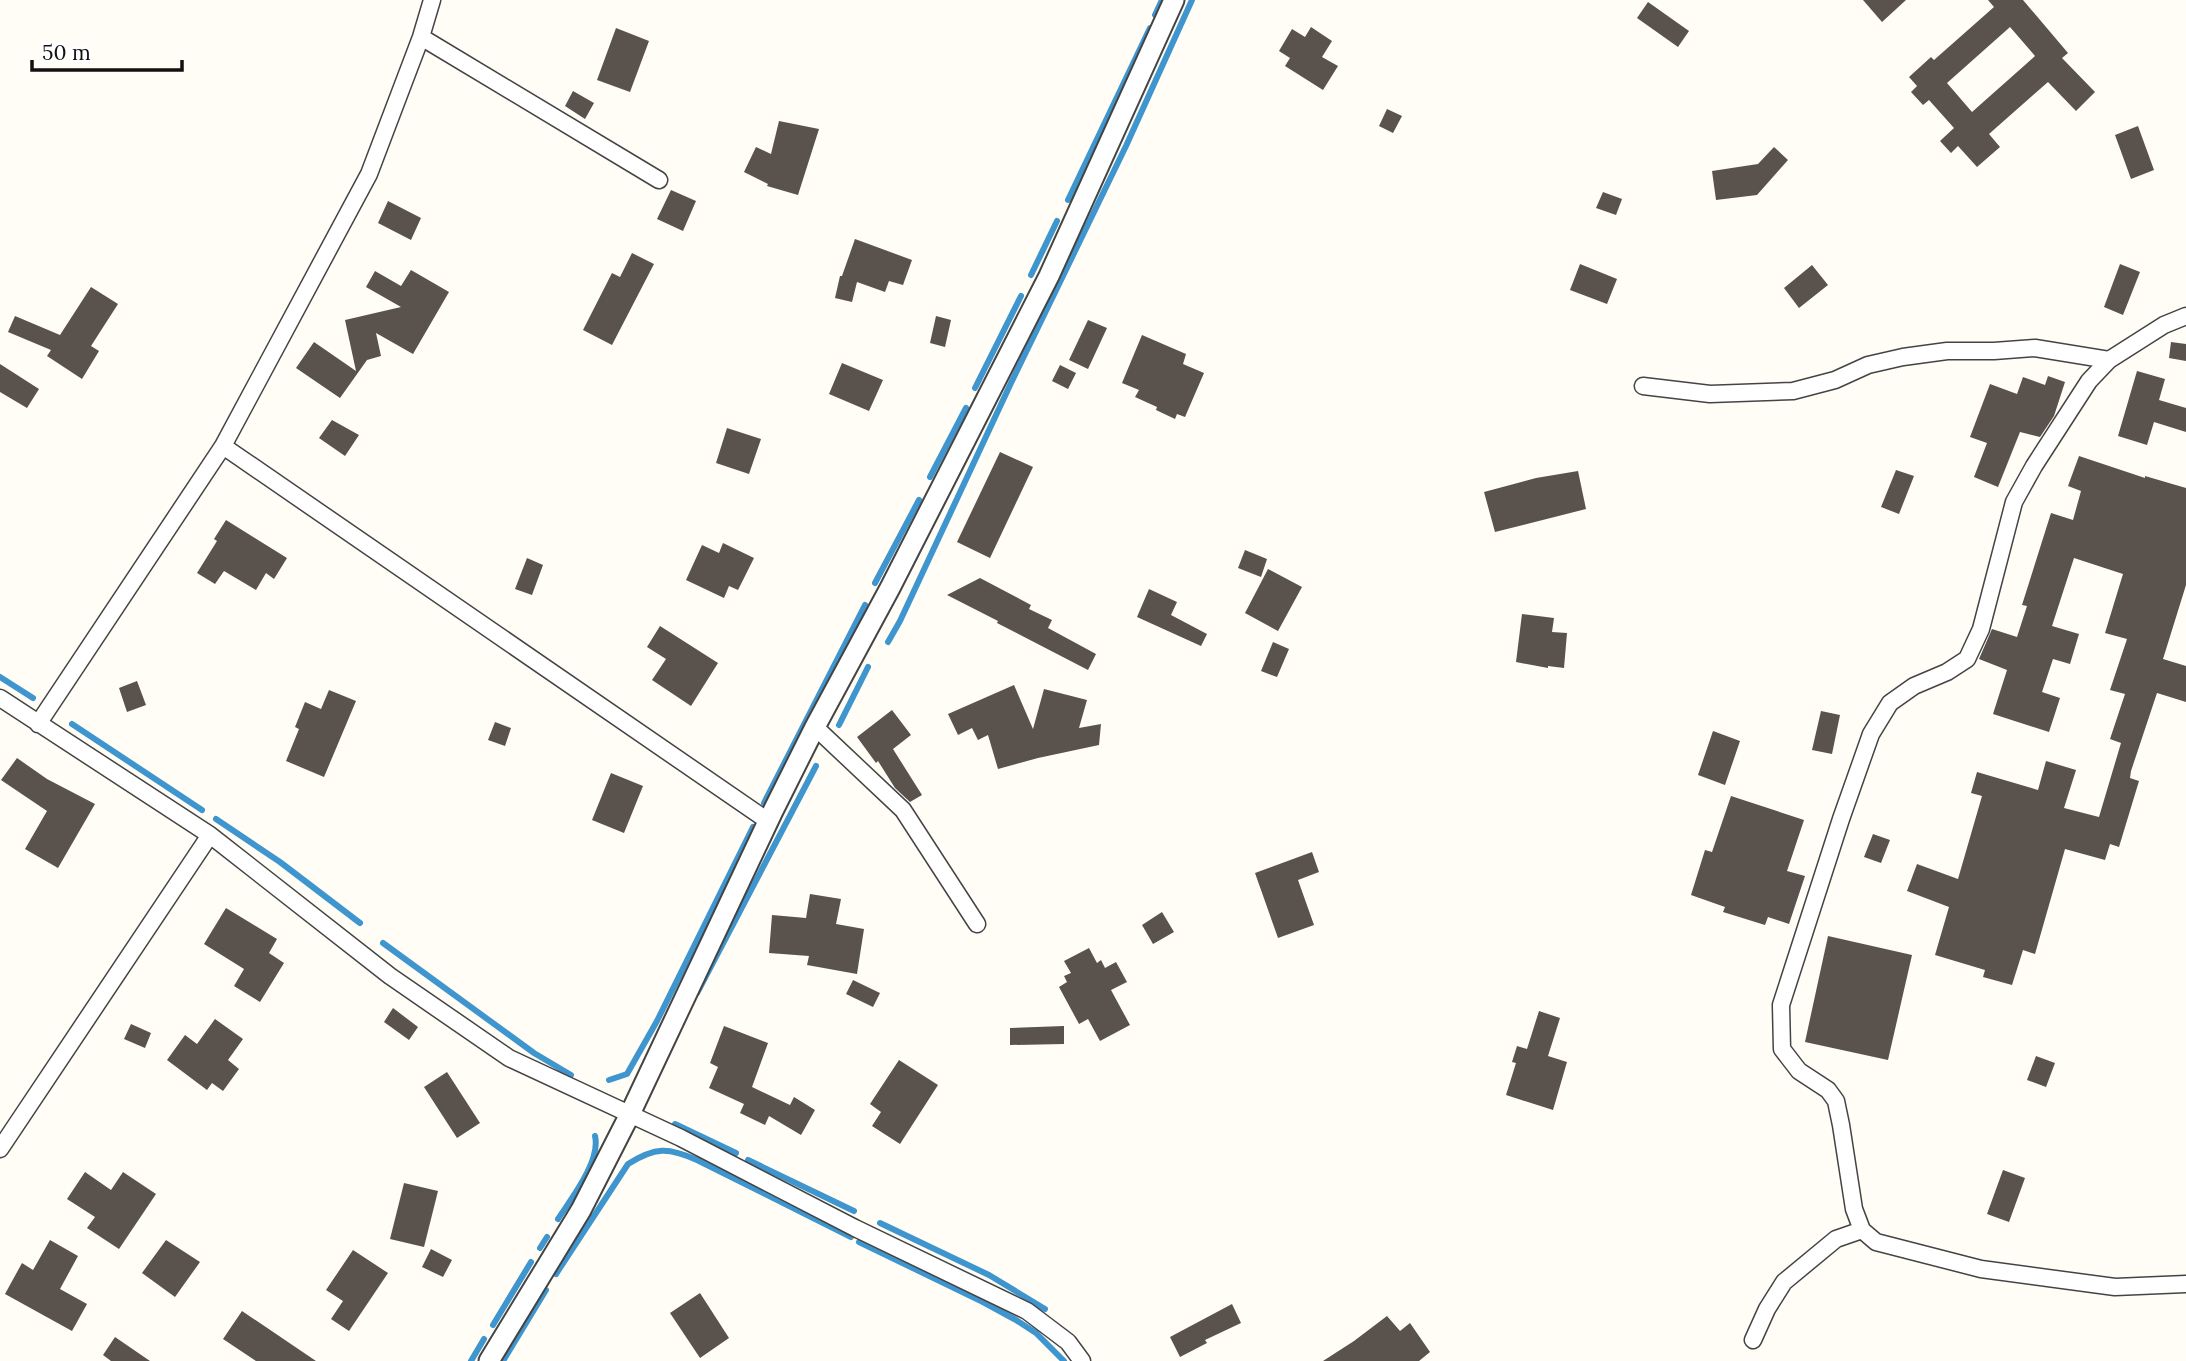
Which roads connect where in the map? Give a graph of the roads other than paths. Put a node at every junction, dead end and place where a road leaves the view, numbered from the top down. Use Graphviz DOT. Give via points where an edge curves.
graph roads {
  1 [pos="432,0"];
  2 [pos="1174,0"];
  3 [pos="421,37"];
  4 [pos="659,180"];
  5 [pos="2186,316"];
  6 [pos="2109,360"];
  7 [pos="1643,386"];
  8 [pos="223,446"];
  9 [pos="0,698"];
  10 [pos="38,724"];
  11 [pos="815,727"];
  12 [pos="768,821"];
  13 [pos="210,835"];
  14 [pos="977,923"];
  15 [pos="630,1114"];
  16 [pos="0,1149"];
  17 [pos="1862,1230"];
  18 [pos="2186,1284"];
  19 [pos="1754,1340"];
  20 [pos="489,1361"];
  21 [pos="1082,1361"];
  1 -- 3 [label="street"];
  2 -- 11 [label="street" via="1049,276"];
  3 -- 4 [label="street"];
  3 -- 8 [label="street" via="369,174"];
  5 -- 6 [label="street"];
  6 -- 7 [label="street" via="2035,348 1947,351 1868,365 1793,391 1710,394"];
  6 -- 17 [label="street" via="2074,403 2014,502 1981,629 1967,659 1890,703 1871,734 1781,1005 1782,1049 1798,1071 1828,1090 1836,1101 1854,1209"];
  8 -- 10 [label="street"];
  8 -- 12 [label="street"];
  9 -- 10 [label="street"];
  10 -- 13 [label="street"];
  11 -- 12 [label="street"];
  11 -- 14 [label="street" via="903,810"];
  12 -- 15 [label="street"];
  13 -- 15 [label="street" via="390,976 509,1058"];
  13 -- 16 [label="street"];
  15 -- 20 [label="street" via="580,1210"];
  15 -- 21 [label="street" via="1027,1311 1068,1342"];
  17 -- 18 [label="street" via="1876,1242 1981,1269 2115,1287"];
  17 -- 19 [label="street" via="1836,1239 1784,1282"];
}
